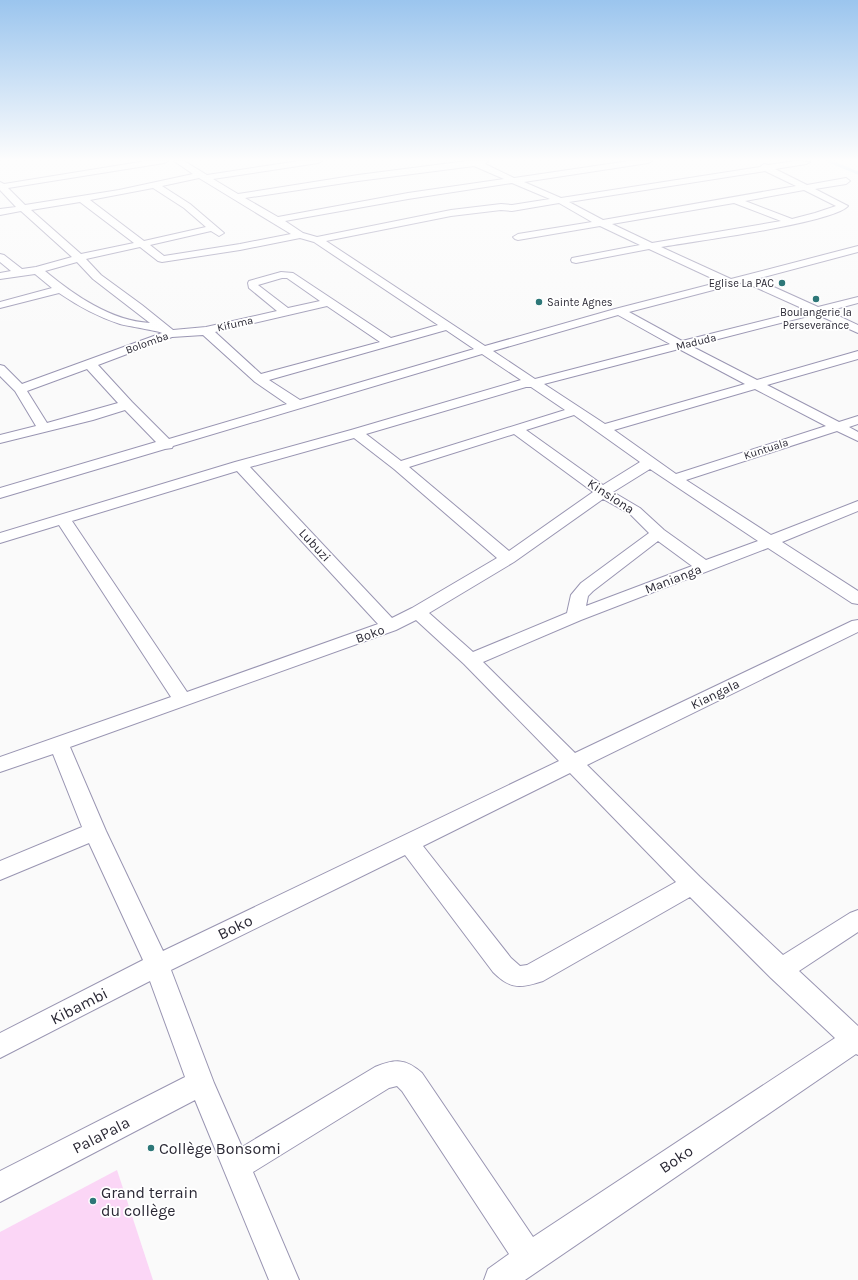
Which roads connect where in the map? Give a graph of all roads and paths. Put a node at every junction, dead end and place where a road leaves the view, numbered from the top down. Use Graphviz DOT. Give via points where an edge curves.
graph roads {
  1 [pos="37,221"];
  2 [pos="111,221"];
  3 [pos="204,221"];
  4 [pos="278,221"];
  5 [pos="413,221"];
  6 [pos="597,221"];
  7 [pos="620,221"];
  8 [pos="790,221"];
  9 [pos="603,224"];
  10 [pos="213,228"];
  11 [pos="300,235"];
  12 [pos="518,237"];
  13 [pos="317,240"];
  14 [pos="143,245"];
  15 [pos="650,245"];
  16 [pos="240,247"];
  17 [pos="858,249"];
  18 [pos="0,257"];
  19 [pos="79,258"];
  20 [pos="576,260"];
  21 [pos="37,270"];
  22 [pos="20,273"];
  23 [pos="0,276"];
  24 [pos="745,278"];
  25 [pos="729,282"];
  26 [pos="60,289"];
  27 [pos="858,300"];
  28 [pos="329,302"];
  29 [pos="0,305"];
  30 [pos="620,311"];
  31 [pos="817,311"];
  32 [pos="286,312"];
  33 [pos="449,326"];
  34 [pos="858,329"];
  35 [pos="166,331"];
  36 [pos="206,331"];
  37 [pos="390,343"];
  38 [pos="681,346"];
  39 [pos="484,350"];
  40 [pos="858,355"];
  41 [pos="90,364"];
  42 [pos="0,369"];
  43 [pos="259,378"];
  44 [pos="533,383"];
  45 [pos="756,384"];
  46 [pos="20,389"];
  47 [pos="127,405"];
  48 [pos="298,405"];
  49 [pos="574,411"];
  50 [pos="858,420"];
  51 [pos="838,426"];
  52 [pos="43,427"];
  53 [pos="515,429"];
  54 [pos="603,429"];
  55 [pos="356,433"];
  56 [pos="858,437"];
  57 [pos="0,439"];
  58 [pos="167,445"];
  59 [pos="650,462"];
  60 [pos="240,464"];
  61 [pos="399,466"];
  62 [pos="674,479"];
  63 [pos="603,492"];
  64 [pos="0,493"];
  65 [pos="858,506"];
  66 [pos="62,518"];
  67 [pos="658,533"];
  68 [pos="0,538"];
  69 [pos="771,541"];
  70 [pos="508,559"];
  71 [pos="704,567"];
  72 [pos="858,599"];
  73 [pos="418,612"];
  74 [pos="576,616"];
  75 [pos="858,625"];
  76 [pos="390,626"];
  77 [pos="471,660"];
  78 [pos="183,701"];
  79 [pos="59,744"];
  80 [pos="571,763"];
  81 [pos="0,765"];
  82 [pos="94,831"];
  83 [pos="409,844"];
  84 [pos="0,871"];
  85 [pos="692,884"];
  86 [pos="858,920"];
  87 [pos="157,965"];
  88 [pos="780,970"];
  89 [pos="856,1042"];
  90 [pos="0,1046"];
  91 [pos="201,1083"];
  92 [pos="237,1166"];
  93 [pos="0,1187"];
  94 [pos="529,1258"];
  95 [pos="284,1280"];
  96 [pos="499,1280"];
  1 -- 19 [label="street"];
  2 -- 14 [label="street"];
  3 -- 10 [label="street"];
  4 -- 11 [label="street"];
  5 -- 13 [label="street"];
  6 -- 9 [label="street"];
  7 -- 9 [label="street"];
  8 -- 15 [label="street"];
  9 -- 12 [label="street"];
  9 -- 15 [label="street"];
  10 -- 14 [label="street"];
  10 -- 16 [label="street"];
  11 -- 13 [label="street"];
  11 -- 16 [label="street"];
  13 -- 33 [label="street"];
  14 -- 16 [label="street" via="163,259"];
  14 -- 19 [label="street"];
  15 -- 20 [label="street"];
  15 -- 25 [label="street"];
  17 -- 24 [label="street"];
  18 -- 22 [label="street"];
  19 -- 21 [label="street"];
  19 -- 35 [label="street" via="97,277"];
  21 -- 22 [label="street"];
  21 -- 26 [label="street, Bolomba"];
  22 -- 23 [label="street"];
  24 -- 25 [label="street"];
  24 -- 31 [label="street"];
  25 -- 30 [label="street"];
  26 -- 29 [label="street"];
  26 -- 35 [label="street, Bolomba" via="100,312 124,321"];
  27 -- 31 [label="street, Maduda"];
  28 -- 32 [label="street, Kifuma"];
  28 -- 32 [label="street" via="288,275 252,283"];
  28 -- 37 [label="street"];
  30 -- 38 [label="street"];
  30 -- 39 [label="street"];
  31 -- 34 [label="street"];
  31 -- 38 [label="street, Maduda"];
  32 -- 36 [label="street, Kifuma"];
  33 -- 37 [label="street"];
  33 -- 39 [label="street"];
  35 -- 36 [label="street, Bolomba"];
  35 -- 41 [label="street, Bolomba"];
  36 -- 43 [label="street, Kifuma"];
  37 -- 43 [label="street"];
  38 -- 44 [label="street, Maduda"];
  38 -- 45 [label="street"];
  39 -- 44 [label="street"];
  39 -- 48 [label="street"];
  40 -- 45 [label="street"];
  41 -- 46 [label="street, Bolomba"];
  41 -- 47 [label="street"];
  42 -- 46 [label="street"];
  43 -- 48 [label="street, Kifuma"];
  44 -- 49 [label="street"];
  44 -- 55 [label="street, Maduda" via="505,388"];
  45 -- 51 [label="street"];
  45 -- 54 [label="street"];
  46 -- 52 [label="street"];
  47 -- 52 [label="street"];
  47 -- 58 [label="street"];
  48 -- 58 [label="street"];
  49 -- 53 [label="street"];
  49 -- 54 [label="street"];
  50 -- 51 [label="street, Kuntuala"];
  51 -- 56 [label="street"];
  51 -- 62 [label="street, Kuntuala"];
  52 -- 57 [label="street"];
  53 -- 61 [label="street"];
  53 -- 63 [label="street, Kinsiona"];
  54 -- 59 [label="street"];
  55 -- 60 [label="street, Maduda"];
  55 -- 61 [label="street"];
  58 -- 64 [label="street"];
  59 -- 62 [label="street"];
  59 -- 63 [label="street, Boko"];
  60 -- 66 [label="street, Maduda"];
  60 -- 76 [label="street, Lubuzi"];
  61 -- 70 [label="street"];
  62 -- 69 [label="street"];
  63 -- 67 [label="street, Kinsiona" via="635,511"];
  63 -- 70 [label="street, Boko"];
  65 -- 69 [label="street, Manianga"];
  66 -- 68 [label="street, Maduda"];
  66 -- 78 [label="street"];
  67 -- 71 [label="street, Kinsiona"];
  67 -- 74 [label="street" via="587,587 580,595"];
  69 -- 71 [label="street, Manianga"];
  69 -- 72 [label="street"];
  70 -- 73 [label="street, Boko"];
  71 -- 74 [label="street, Manianga"];
  73 -- 76 [label="street, Boko"];
  73 -- 77 [label="street"];
  74 -- 77 [label="street, Manianga"];
  75 -- 80 [label="street, Kiangala"];
  76 -- 78 [label="street, Boko"];
  77 -- 80 [label="street"];
  78 -- 79 [label="street, Boko"];
  79 -- 81 [label="street, Boko"];
  79 -- 82 [label="street"];
  80 -- 83 [label="street, Boko"];
  80 -- 85 [label="street"];
  82 -- 84 [label="street"];
  82 -- 87 [label="street"];
  83 -- 85 [label="street" via="502,965 516,977 534,973"];
  83 -- 87 [label="street, Boko"];
  85 -- 88 [label="street"];
  86 -- 88 [label="street"];
  87 -- 90 [label="street, Kibambi"];
  87 -- 91 [label="street"];
  88 -- 89 [label="street"];
  89 -- 94 [label="street, Boko"];
  91 -- 92 [label="street"];
  91 -- 93 [label="street, PalaPala"];
  92 -- 94 [label="street" via="384,1076 402,1073 412,1082"];
  92 -- 95 [label="street"];
  94 -- 96 [label="street, Boko"];
}
